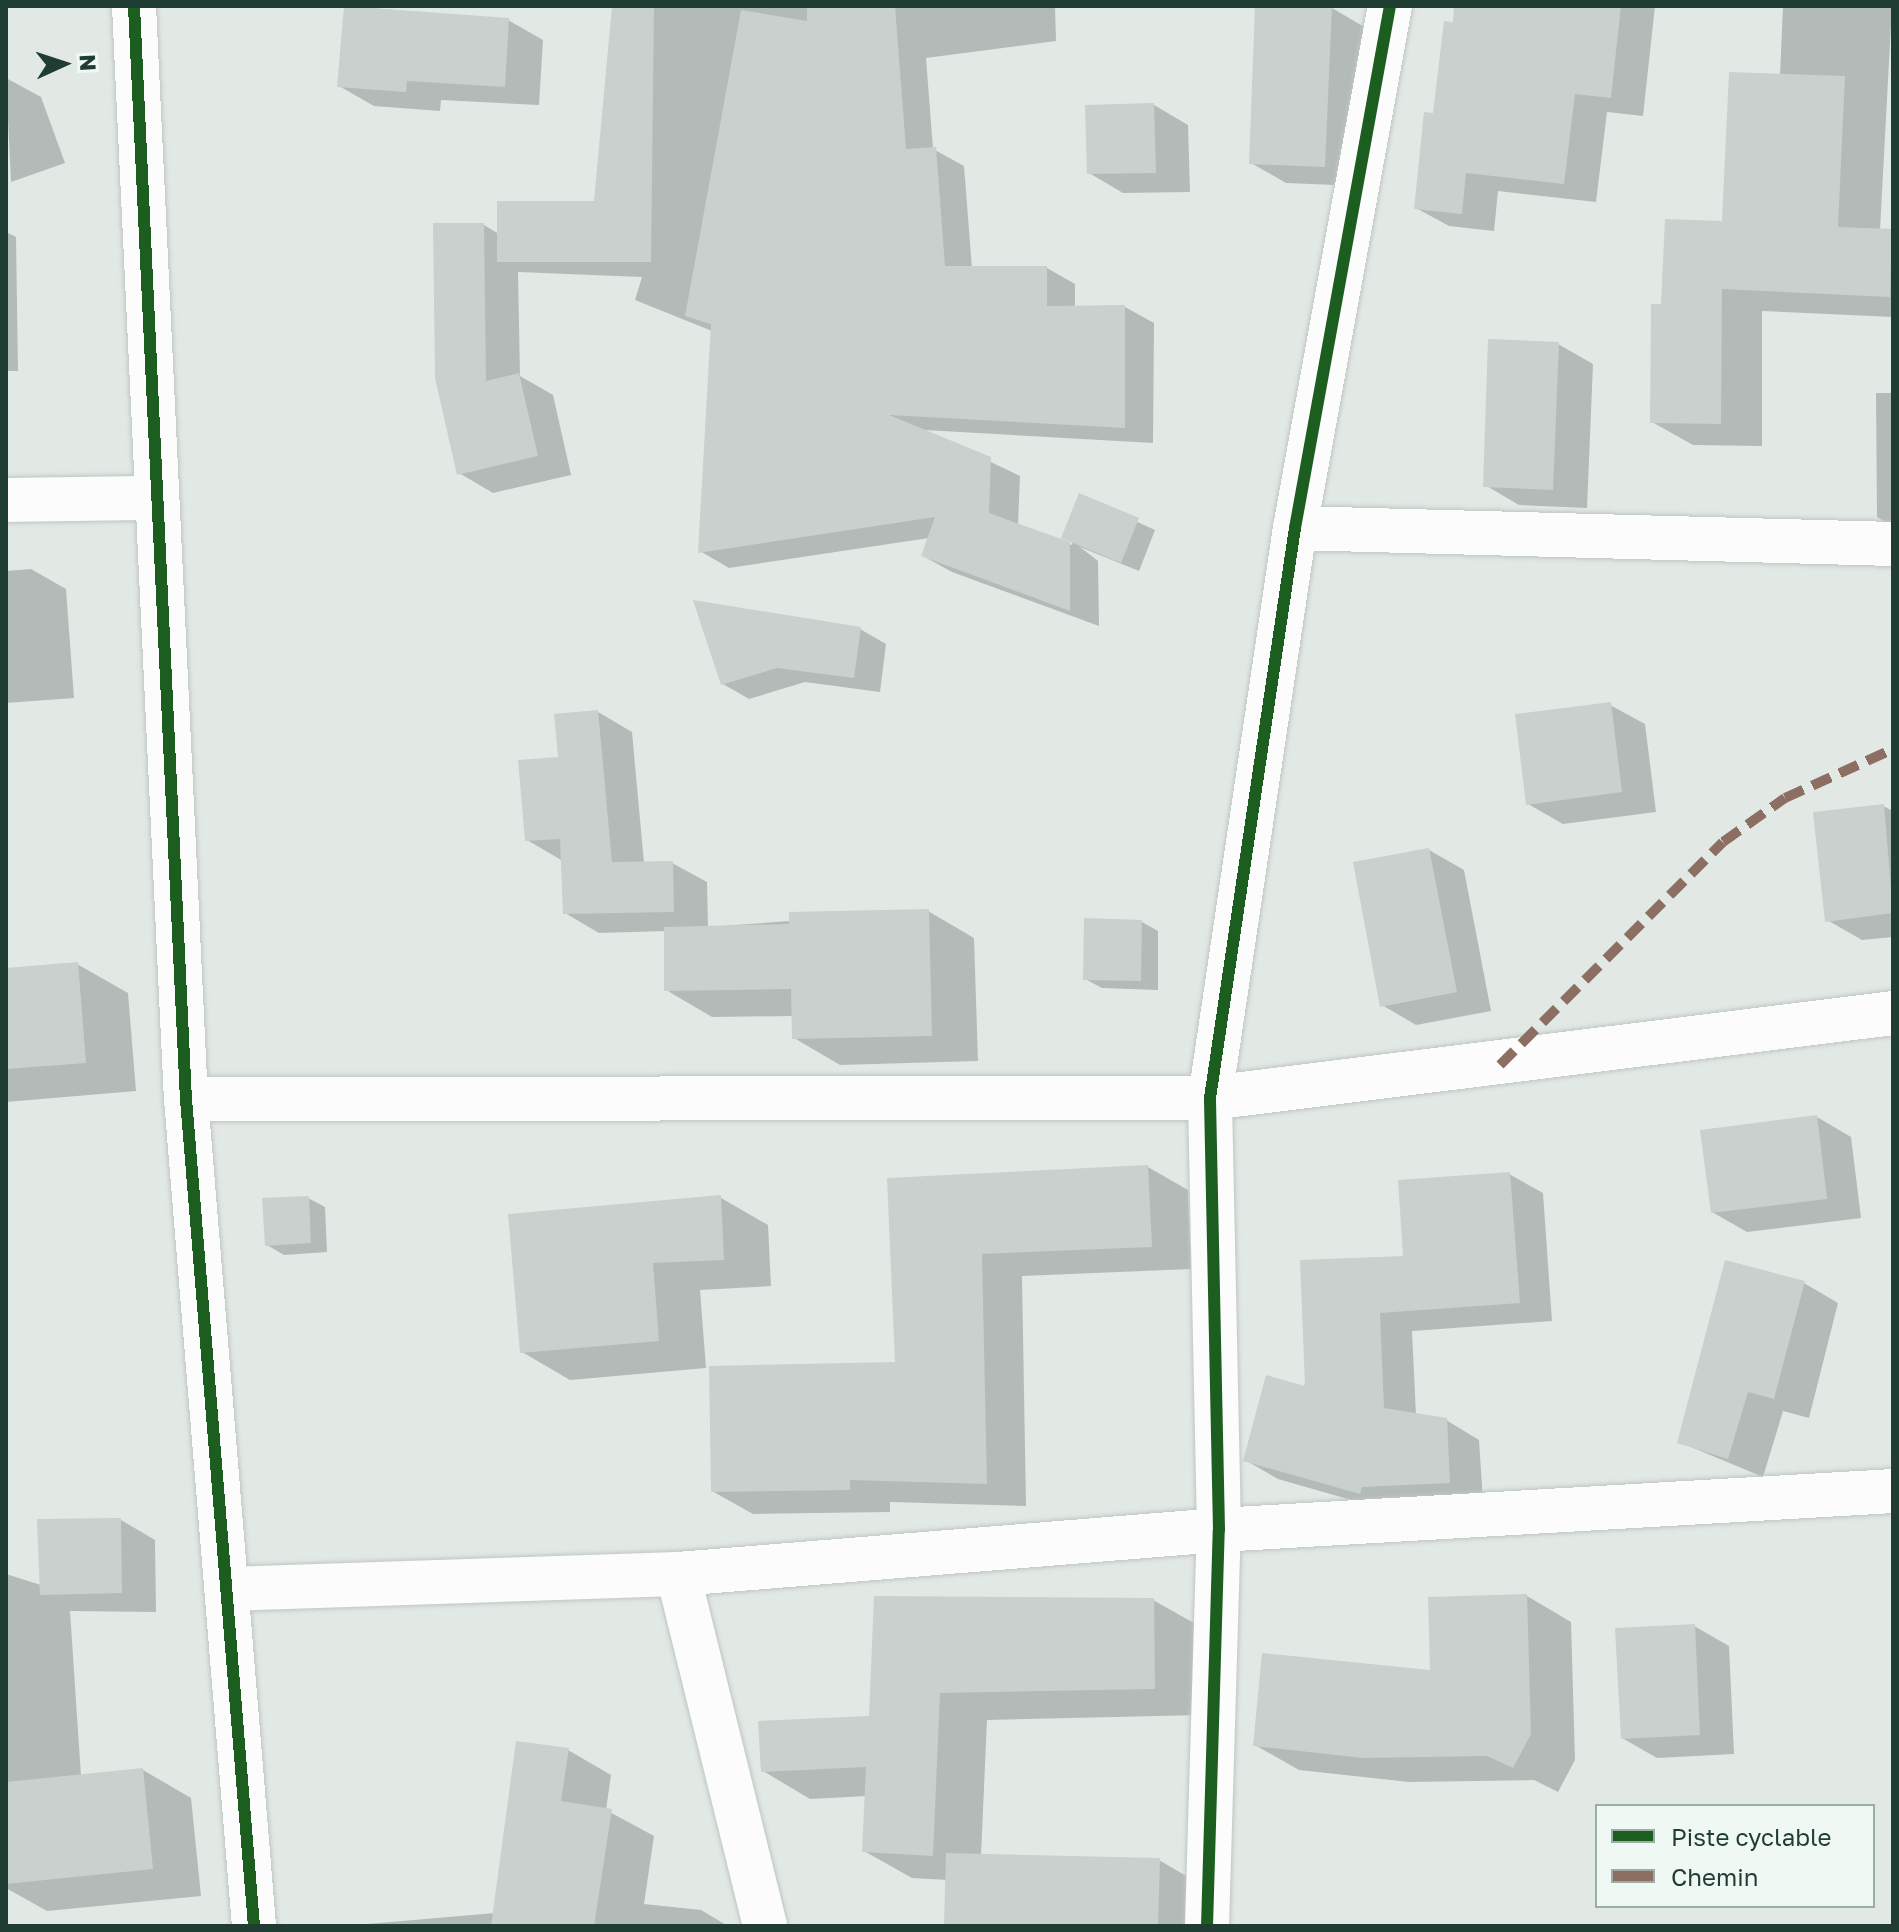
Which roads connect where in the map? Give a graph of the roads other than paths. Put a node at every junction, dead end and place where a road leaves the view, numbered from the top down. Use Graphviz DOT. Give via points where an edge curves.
graph roads {
  1 [pos="134,6"];
  2 [pos="1390,6"];
  3 [pos="155,498"];
  4 [pos="6,500"];
  5 [pos="1295,528"];
  6 [pos="1893,544"];
  7 [pos="1893,1013"];
  8 [pos="1210,1098"];
  9 [pos="186,1099"];
  10 [pos="1893,1491"];
  11 [pos="1219,1530"];
  12 [pos="678,1574"];
  13 [pos="227,1589"];
  14 [pos="254,1926"];
  15 [pos="765,1926"];
  16 [pos="1207,1926"];
  1 -- 3 [label="street"];
  2 -- 5 [label="street"];
  3 -- 4 [label="street"];
  3 -- 9 [label="street"];
  5 -- 6 [label="street"];
  5 -- 8 [label="street"];
  7 -- 8 [label="street"];
  8 -- 9 [label="street"];
  8 -- 11 [label="street"];
  9 -- 13 [label="street"];
  10 -- 11 [label="street"];
  11 -- 12 [label="street"];
  11 -- 16 [label="street"];
  12 -- 13 [label="street"];
  12 -- 15 [label="street"];
  13 -- 14 [label="street"];
}
